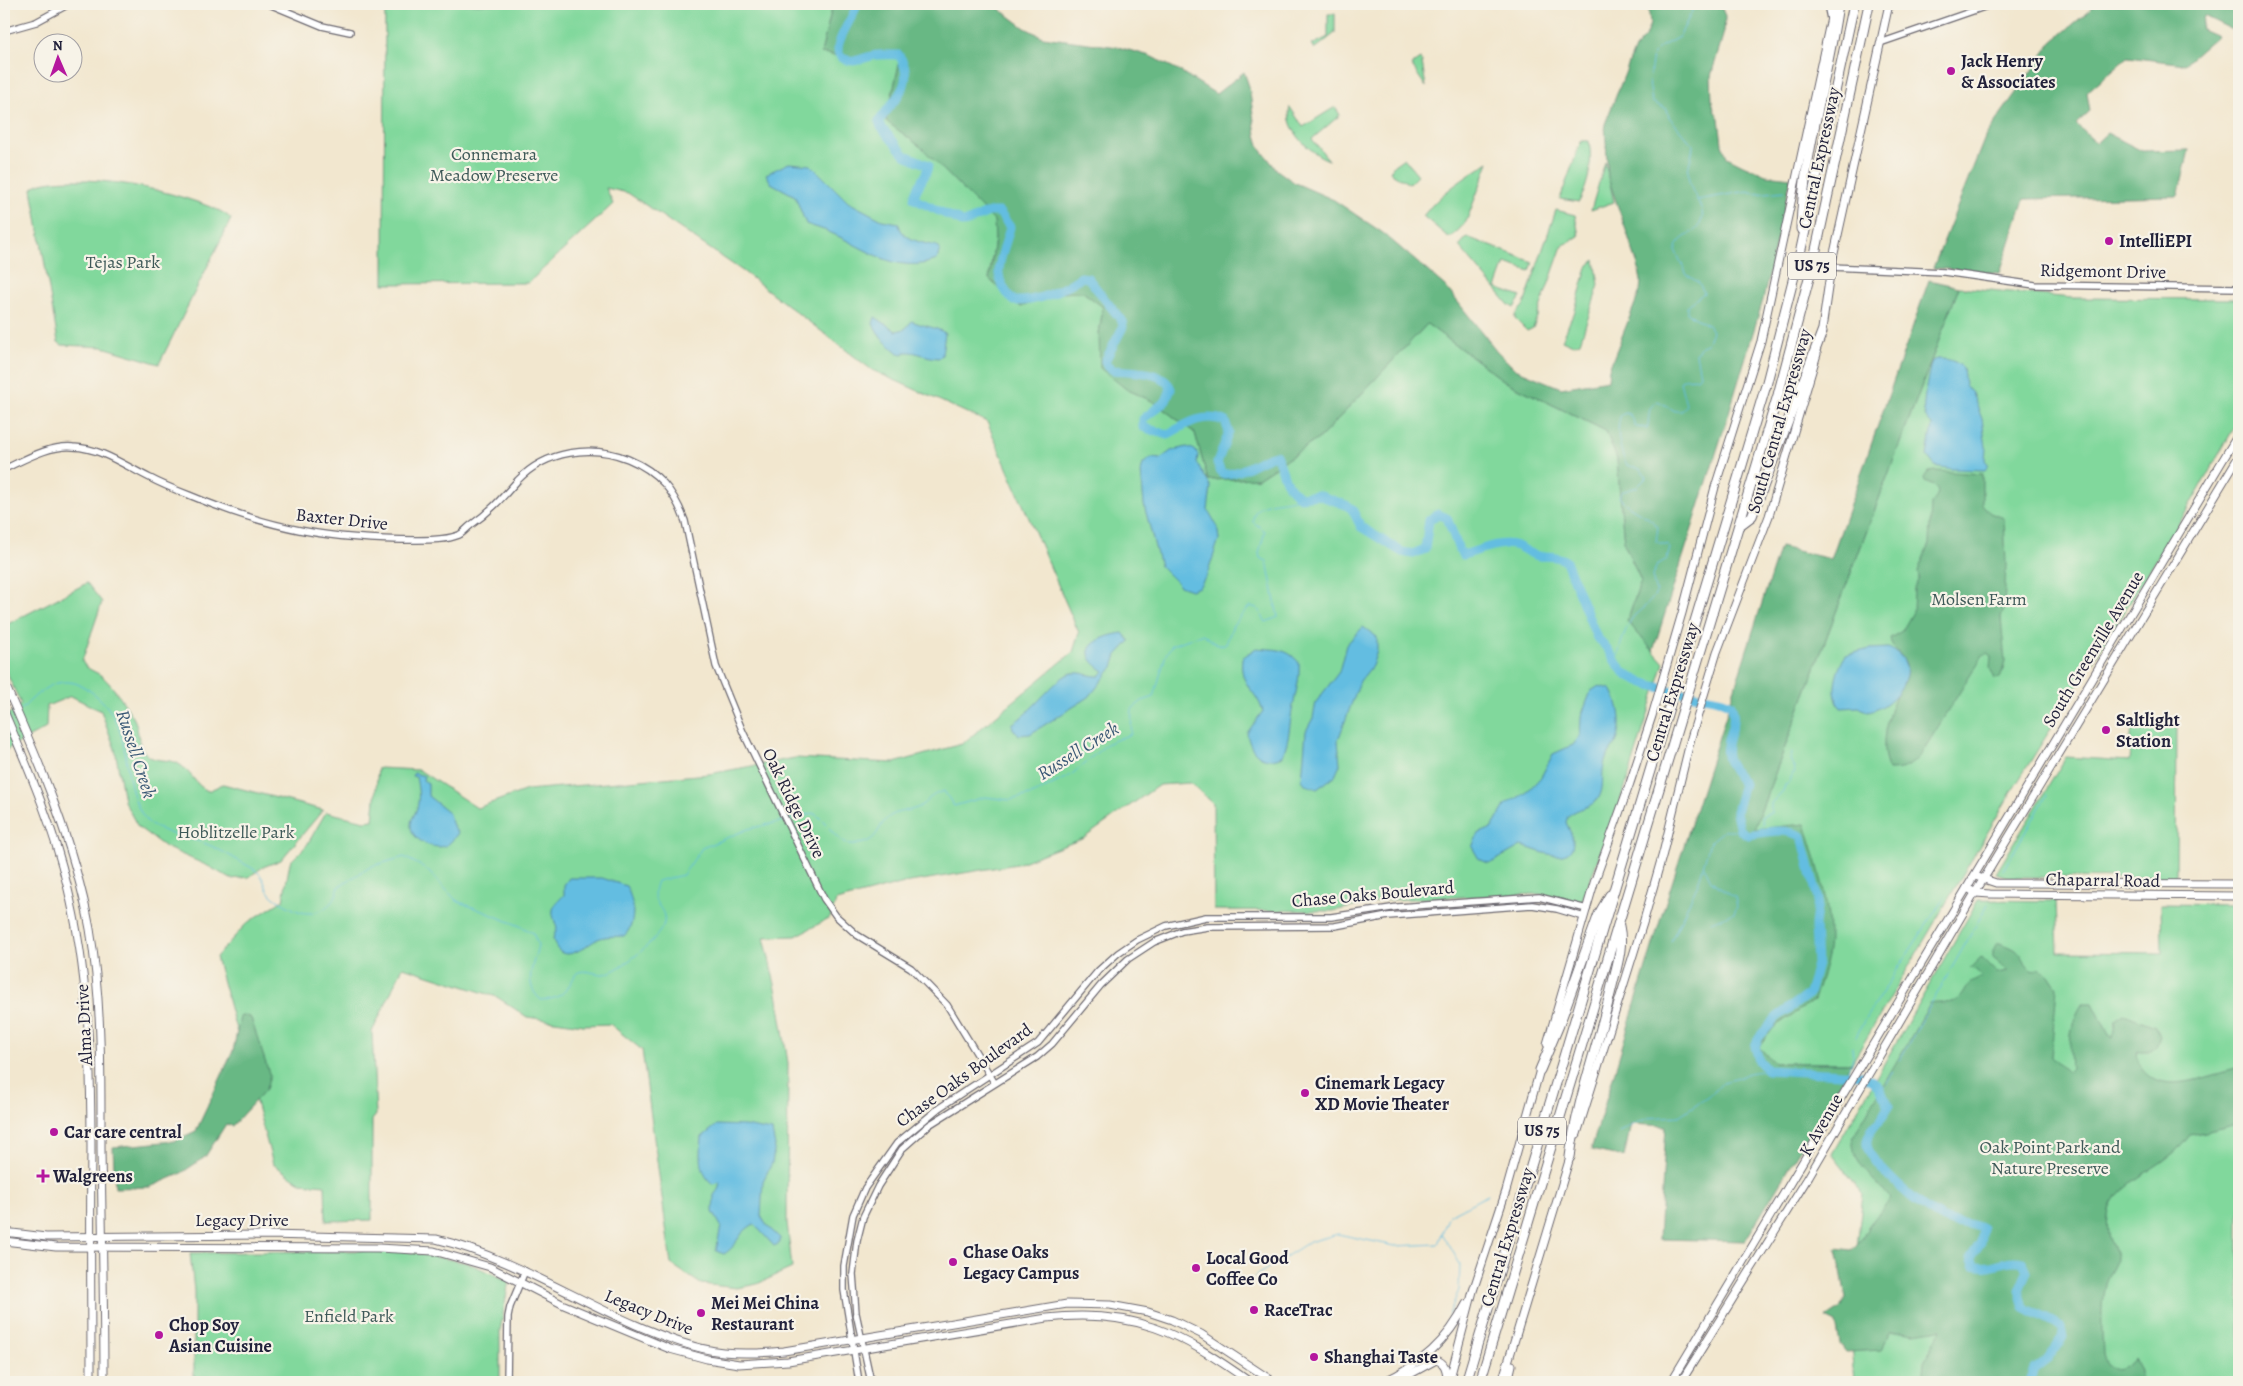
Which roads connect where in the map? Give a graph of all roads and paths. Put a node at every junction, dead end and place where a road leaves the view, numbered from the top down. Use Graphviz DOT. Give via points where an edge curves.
graph roads {
  1 [pos="69,4"];
  2 [pos="269,4"];
  3 [pos="1826,4"];
  4 [pos="1836,4"];
  5 [pos="1854,4"];
  6 [pos="1869,4"];
  7 [pos="1888,4"];
  8 [pos="1992,4"];
  9 [pos="1830,21"];
  10 [pos="4,31"];
  11 [pos="350,32"];
  12 [pos="1880,43"];
  13 [pos="1801,249"];
  14 [pos="1830,267"];
  15 [pos="2239,288"];
  16 [pos="1822,332"];
  17 [pos="2239,433"];
  18 [pos="2239,456"];
  19 [pos="4,470"];
  20 [pos="661,478"];
  21 [pos="2185,523"];
  22 [pos="1739,525"];
  23 [pos="2195,529"];
  24 [pos="2126,621"];
  25 [pos="2137,627"];
  26 [pos="4,682"];
  27 [pos="1704,693"];
  28 [pos="4,711"];
  29 [pos="2068,719"];
  30 [pos="2077,724"];
  31 [pos="48,788"];
  32 [pos="2026,791"];
  33 [pos="38,792"];
  34 [pos="2034,796"];
  35 [pos="1973,878"];
  36 [pos="1618,880"];
  37 [pos="1984,880"];
  38 [pos="2122,883"];
  39 [pos="2237,884"];
  40 [pos="1967,888"];
  41 [pos="80,892"];
  42 [pos="1976,893"];
  43 [pos="70,894"];
  44 [pos="2122,895"];
  45 [pos="2237,896"];
  46 [pos="1492,900"];
  47 [pos="1387,908"];
  48 [pos="1492,908"];
  49 [pos="1587,909"];
  50 [pos="1388,916"];
  51 [pos="1285,917"];
  52 [pos="1584,918"];
  53 [pos="1180,922"];
  54 [pos="1619,924"];
  55 [pos="1285,926"];
  56 [pos="1182,931"];
  57 [pos="1143,937"];
  58 [pos="1147,946"];
  59 [pos="1540,1070"];
  60 [pos="989,1075"];
  61 [pos="994,1082"];
  62 [pos="897,1143"];
  63 [pos="902,1149"];
  64 [pos="91,1150"];
  65 [pos="101,1150"];
  66 [pos="1570,1157"];
  67 [pos="1768,1218"];
  68 [pos="1779,1224"];
  69 [pos="4,1232"];
  70 [pos="187,1235"];
  71 [pos="268,1235"];
  72 [pos="91,1236"];
  73 [pos="104,1236"];
  74 [pos="4,1241"];
  75 [pos="104,1247"];
  76 [pos="187,1247"];
  77 [pos="269,1247"];
  78 [pos="91,1248"];
  79 [pos="844,1259"];
  80 [pos="854,1261"];
  81 [pos="525,1271"];
  82 [pos="520,1281"];
  83 [pos="1473,1291"];
  84 [pos="1720,1300"];
  85 [pos="1081,1303"];
  86 [pos="1729,1305"];
  87 [pos="995,1315"];
  88 [pos="1080,1315"];
  89 [pos="1522,1318"];
  90 [pos="997,1326"];
  91 [pos="652,1332"];
  92 [pos="1201,1334"];
  93 [pos="861,1337"];
  94 [pos="850,1339"];
  95 [pos="648,1340"];
  96 [pos="104,1342"];
  97 [pos="91,1344"];
  98 [pos="1194,1344"];
  99 [pos="863,1347"];
  100 [pos="852,1350"];
  101 [pos="730,1352"];
  102 [pos="728,1363"];
  103 [pos="1679,1369"];
  104 [pos="1687,1373"];
  105 [pos="91,1382"];
  106 [pos="104,1382"];
  107 [pos="507,1382"];
  108 [pos="859,1382"];
  109 [pos="871,1382"];
  110 [pos="1250,1382"];
  111 [pos="1274,1382"];
  112 [pos="1383,1382"];
  113 [pos="1396,1382"];
  114 [pos="1448,1382"];
  115 [pos="1466,1382"];
  116 [pos="1480,1382"];
  117 [pos="1502,1382"];
  118 [pos="1508,1382"];
  119 [pos="1671,1382"];
  120 [pos="1681,1382"];
  1 -- 10 [label="street" via="36,22"];
  2 -- 11 [label="street" via="322,26"];
  3 -- 9 [label="street"];
  4 -- 9 [label="main road"];
  4 -- 13 [label="highway" via="1808,157 1802,200"];
  5 -- 13 [label="highway, Central Expressway / US 75"];
  6 -- 22 [label="highway, Central Expressway / US 75" via="1810,277"];
  7 -- 12 [label="main road, South Central Expressway"];
  8 -- 12 [label="street"];
  9 -- 49 [label="main road, Central Expressway" via="1761,341 1715,487 1652,716"];
  12 -- 14 [label="main road, South Central Expressway"];
  13 -- 36 [label="highway, Central Expressway / US 75" via="1767,382"];
  14 -- 15 [label="street, Ridgemont Drive" via="1944,272 2035,285"];
  14 -- 16 [label="main road, South Central Expressway"];
  16 -- 22 [label="highway" via="1752,516"];
  16 -- 27 [label="main road, South Central Expressway" via="1769,516"];
  17 -- 21 [label="main road, South Greenville Avenue"];
  18 -- 23 [label="main road, South Greenville Avenue"];
  19 -- 20 [label="street, Baxter Drive" via="51,450 78,447 110,456 151,479 256,521 322,535 433,540 459,535 485,516 529,471 554,457 598,451 639,464"];
  20 -- 60 [label="street, Oak Ridge Drive" via="685,522 716,666 743,732 824,899 836,916 857,935 896,957 928,984 947,1005"];
  21 -- 23 [label="main road"];
  21 -- 24 [label="main road, South Greenville Avenue"];
  22 -- 54 [label="highway, Central Expressway / US 75"];
  23 -- 25 [label="main road, South Greenville Avenue"];
  24 -- 25 [label="main road"];
  24 -- 29 [label="main road, South Greenville Avenue"];
  25 -- 30 [label="main road, South Greenville Avenue"];
  26 -- 31 [label="main road, Alma Drive"];
  27 -- 66 [label="main road, Central Expressway" via="1647,912"];
  28 -- 33 [label="main road, Alma Drive"];
  29 -- 30 [label="main road"];
  29 -- 32 [label="main road, South Greenville Avenue"];
  30 -- 34 [label="main road, South Greenville Avenue"];
  31 -- 33 [label="main road"];
  31 -- 41 [label="main road, Alma Drive"];
  32 -- 34 [label="main road"];
  32 -- 35 [label="main road, South Greenville Avenue"];
  33 -- 43 [label="main road, Alma Drive"];
  34 -- 37 [label="main road, South Greenville Avenue"];
  35 -- 37 [label="main road, Chaparral Road"];
  35 -- 40 [label="main road, K Avenue"];
  36 -- 59 [label="highway" via="1599,914"];
  36 -- 115 [label="highway, Central Expressway / US 75"];
  37 -- 38 [label="main road, Chaparral Road"];
  37 -- 42 [label="main road, K Avenue"];
  38 -- 39 [label="main road, Chaparral Road"];
  38 -- 44 [label="main road"];
  39 -- 45 [label="main road"];
  40 -- 42 [label="main road, Chaparral Road"];
  40 -- 67 [label="main road, K Avenue"];
  41 -- 43 [label="main road"];
  41 -- 65 [label="main road, Alma Drive" via="89,927 99,1005"];
  42 -- 44 [label="main road, Chaparral Road"];
  42 -- 68 [label="main road, K Avenue"];
  43 -- 64 [label="main road, Alma Drive" via="88,1016"];
  44 -- 45 [label="main road, Chaparral Road"];
  46 -- 47 [label="street, Chase Oaks Boulevard"];
  46 -- 48 [label="street"];
  46 -- 49 [label="street, Chase Oaks Boulevard" via="1539,897"];
  47 -- 50 [label="street"];
  47 -- 51 [label="street, Chase Oaks Boulevard" via="1331,917"];
  48 -- 50 [label="street, Chase Oaks Boulevard"];
  48 -- 52 [label="street, Chase Oaks Boulevard" via="1532,905"];
  49 -- 52 [label="main road, Central Expressway"];
  50 -- 55 [label="street, Chase Oaks Boulevard" via="1335,926"];
  51 -- 53 [label="street, Chase Oaks Boulevard" via="1212,916"];
  51 -- 55 [label="street"];
  52 -- 59 [label="main road, Central Expressway"];
  53 -- 56 [label="street"];
  53 -- 57 [label="street, Chase Oaks Boulevard"];
  54 -- 66 [label="highway" via="1622,943 1576,1116"];
  54 -- 116 [label="highway, Central Expressway / US 75"];
  55 -- 56 [label="street, Chase Oaks Boulevard" via="1208,927"];
  56 -- 58 [label="street, Chase Oaks Boulevard"];
  57 -- 58 [label="street"];
  57 -- 60 [label="street, Chase Oaks Boulevard" via="1098,971 1038,1043"];
  58 -- 61 [label="street, Chase Oaks Boulevard" via="1116,969 1037,1057"];
  59 -- 83 [label="main road, Central Expressway" via="1506,1191"];
  60 -- 61 [label="street, Oak Ridge Drive"];
  60 -- 62 [label="street, Chase Oaks Boulevard" via="939,1108"];
  61 -- 63 [label="street, Chase Oaks Boulevard" via="929,1125"];
  62 -- 63 [label="street"];
  62 -- 79 [label="street, Chase Oaks Boulevard" via="865,1188 852,1216"];
  63 -- 80 [label="street, Chase Oaks Boulevard" via="863,1217"];
  64 -- 65 [label="main road"];
  64 -- 72 [label="main road, Alma Drive"];
  65 -- 73 [label="main road, Alma Drive"];
  66 -- 89 [label="main road, Central Expressway"];
  67 -- 68 [label="main road"];
  67 -- 84 [label="main road, K Avenue"];
  68 -- 86 [label="main road, K Avenue"];
  69 -- 72 [label="main road, Legacy Drive" via="46,1237"];
  70 -- 71 [label="main road, Legacy Drive"];
  70 -- 73 [label="main road, Legacy Drive"];
  70 -- 76 [label="main road"];
  71 -- 77 [label="main road"];
  71 -- 81 [label="main road, Legacy Drive" via="436,1239"];
  72 -- 73 [label="main road, Legacy Drive"];
  72 -- 78 [label="main road, Alma Drive"];
  73 -- 75 [label="main road, Alma Drive"];
  74 -- 78 [label="main road, Legacy Drive" via="32,1246"];
  75 -- 76 [label="main road, Legacy Drive"];
  75 -- 78 [label="main road, Legacy Drive"];
  75 -- 96 [label="main road, Alma Drive"];
  76 -- 77 [label="main road, Legacy Drive"];
  77 -- 82 [label="main road, Legacy Drive" via="434,1251 490,1267"];
  78 -- 97 [label="main road, Alma Drive"];
  79 -- 80 [label="street"];
  79 -- 94 [label="street, Chase Oaks Boulevard"];
  80 -- 93 [label="street, Chase Oaks Boulevard" via="854,1289"];
  81 -- 82 [label="street"];
  81 -- 91 [label="main road, Legacy Drive" via="587,1304"];
  82 -- 95 [label="main road, Legacy Drive" via="564,1305"];
  82 -- 107 [label="street" via="508,1317"];
  83 -- 112 [label="main road" via="1456,1324 1436,1347 1414,1366"];
  83 -- 114 [label="main road, Central Expressway"];
  84 -- 86 [label="main road"];
  84 -- 103 [label="main road, K Avenue"];
  85 -- 87 [label="main road, Legacy Drive"];
  85 -- 88 [label="main road"];
  85 -- 92 [label="main road, Legacy Drive" via="1119,1305 1148,1312"];
  86 -- 104 [label="main road, K Avenue"];
  87 -- 90 [label="main road"];
  87 -- 93 [label="main road, Legacy Drive"];
  88 -- 90 [label="main road, Legacy Drive"];
  88 -- 98 [label="main road, Legacy Drive" via="1134,1321"];
  89 -- 117 [label="main road, Central Expressway"];
  89 -- 118 [label="main road"];
  90 -- 99 [label="main road, Legacy Drive"];
  91 -- 95 [label="main road"];
  91 -- 101 [label="main road, Legacy Drive" via="698,1348"];
  92 -- 98 [label="main road"];
  92 -- 111 [label="main road, Legacy Drive"];
  93 -- 94 [label="main road, Legacy Drive"];
  93 -- 99 [label="street, Chase Oaks Boulevard"];
  94 -- 100 [label="street, Chase Oaks Boulevard"];
  94 -- 101 [label="main road, Legacy Drive" via="775,1352"];
  95 -- 102 [label="main road, Legacy Drive" via="692,1356"];
  96 -- 97 [label="main road"];
  96 -- 106 [label="main road, Alma Drive"];
  97 -- 105 [label="main road, Alma Drive"];
  98 -- 110 [label="main road, Legacy Drive"];
  99 -- 100 [label="main road, Legacy Drive"];
  99 -- 109 [label="street, Chase Oaks Boulevard"];
  100 -- 102 [label="main road, Legacy Drive" via="770,1363"];
  100 -- 108 [label="street, Chase Oaks Boulevard"];
  101 -- 102 [label="main road"];
  103 -- 104 [label="main road"];
  103 -- 119 [label="main road, K Avenue"];
  104 -- 120 [label="main road, K Avenue"];
  113 -- 114 [label="main road" via="1436,1360 1446,1367"];
}
